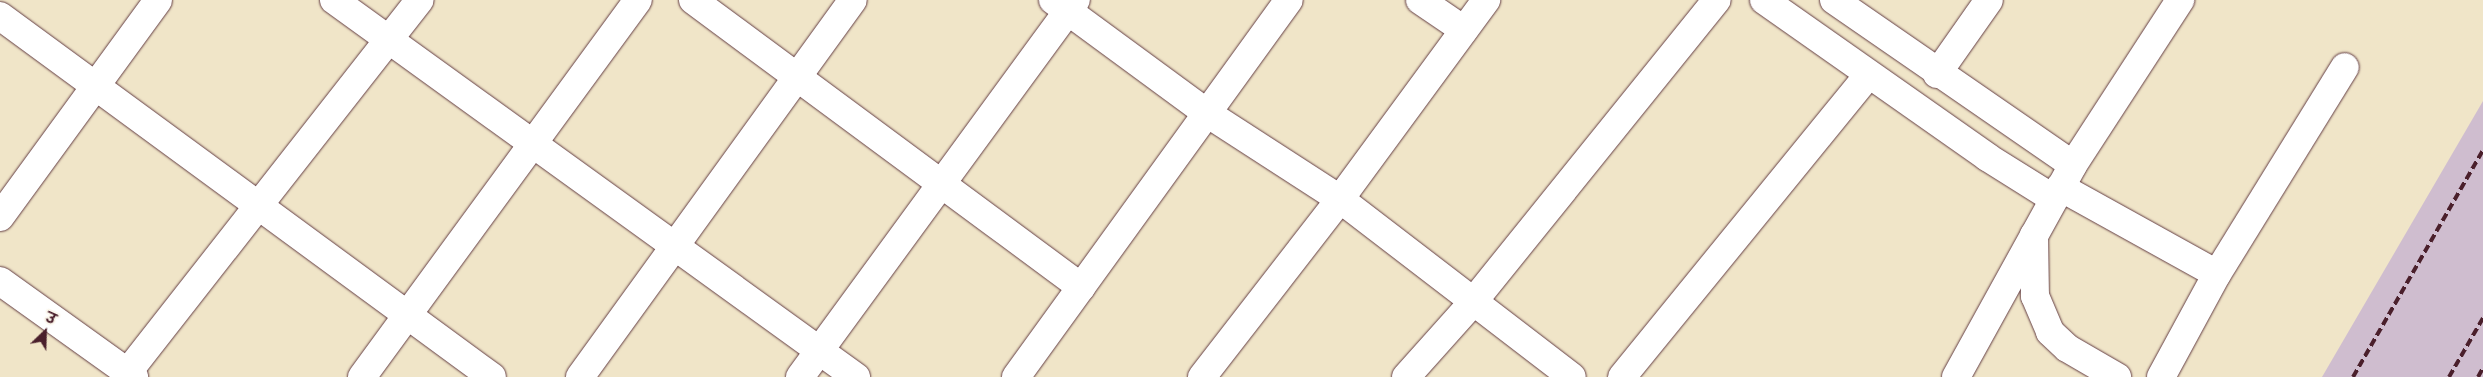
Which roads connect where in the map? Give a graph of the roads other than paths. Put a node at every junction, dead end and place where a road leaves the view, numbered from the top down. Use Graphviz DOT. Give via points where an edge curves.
graph roads {
  1 [pos="158,0"];
  2 [pos="334,0"];
  3 [pos="420,0"];
  4 [pos="638,0"];
  5 [pos="693,0"];
  6 [pos="853,0"];
  7 [pos="1289,0"];
  8 [pos="1420,0"];
  9 [pos="1486,0"];
  10 [pos="1716,0"];
  11 [pos="1764,0"];
  12 [pos="1834,0"];
  13 [pos="1989,0"];
  14 [pos="2180,0"];
  15 [pos="1066,4"];
  16 [pos="0,16"];
  17 [pos="1464,30"];
  18 [pos="390,41"];
  19 [pos="2345,67"];
  20 [pos="1937,74"];
  21 [pos="1868,75"];
  22 [pos="797,77"];
  23 [pos="94,84"];
  24 [pos="1207,113"];
  25 [pos="532,144"];
  26 [pos="2062,184"];
  27 [pos="942,185"];
  28 [pos="1340,199"];
  29 [pos="256,205"];
  30 [pos="0,217"];
  31 [pos="2034,235"];
  32 [pos="675,246"];
  33 [pos="2218,274"];
  34 [pos="0,281"];
  35 [pos="1081,287"];
  36 [pos="1473,302"];
  37 [pos="407,315"];
  38 [pos="821,352"];
  39 [pos="128,375"];
  40 [pos="362,377"];
  41 [pos="492,377"];
  42 [pos="580,377"];
  43 [pos="800,377"];
  44 [pos="856,377"];
  45 [pos="1016,377"];
  46 [pos="1202,377"];
  47 [pos="1406,377"];
  48 [pos="1572,377"];
  49 [pos="1622,377"];
  50 [pos="1956,377"];
  51 [pos="2117,377"];
  52 [pos="2161,377"];
  1 -- 23 [label="street"];
  2 -- 18 [label="street"];
  3 -- 18 [label="street"];
  4 -- 25 [label="street"];
  5 -- 22 [label="street"];
  6 -- 22 [label="street"];
  7 -- 24 [label="street"];
  8 -- 17 [label="street"];
  9 -- 17 [label="street"];
  10 -- 36 [label="street"];
  11 -- 21 [label="street"];
  12 -- 20 [label="street"];
  13 -- 20 [label="street"];
  14 -- 26 [label="street"];
  15 -- 24 [label="street"];
  15 -- 27 [label="street"];
  16 -- 23 [label="street"];
  17 -- 28 [label="street"];
  18 -- 25 [label="street"];
  18 -- 29 [label="street"];
  19 -- 33 [label="street"];
  20 -- 26 [label="street"];
  21 -- 26 [label="street"];
  21 -- 49 [label="street"];
  22 -- 27 [label="street"];
  22 -- 32 [label="street"];
  23 -- 29 [label="street"];
  23 -- 30 [label="street"];
  24 -- 28 [label="street"];
  24 -- 35 [label="street"];
  25 -- 32 [label="street"];
  25 -- 37 [label="street"];
  26 -- 31 [label="street"];
  26 -- 33 [label="street"];
  27 -- 35 [label="street"];
  27 -- 38 [label="street"];
  28 -- 36 [label="street"];
  28 -- 46 [label="street"];
  29 -- 37 [label="street"];
  29 -- 39 [label="street"];
  31 -- 50 [label="street"];
  31 -- 51 [label="street" via="2035,296 2050,332 2067,348"];
  32 -- 38 [label="street"];
  32 -- 42 [label="street"];
  33 -- 52 [label="street"];
  34 -- 39 [label="street"];
  35 -- 45 [label="street"];
  36 -- 47 [label="street"];
  36 -- 48 [label="street"];
  37 -- 40 [label="street"];
  37 -- 41 [label="street"];
  38 -- 43 [label="street"];
  38 -- 44 [label="street"];
}
